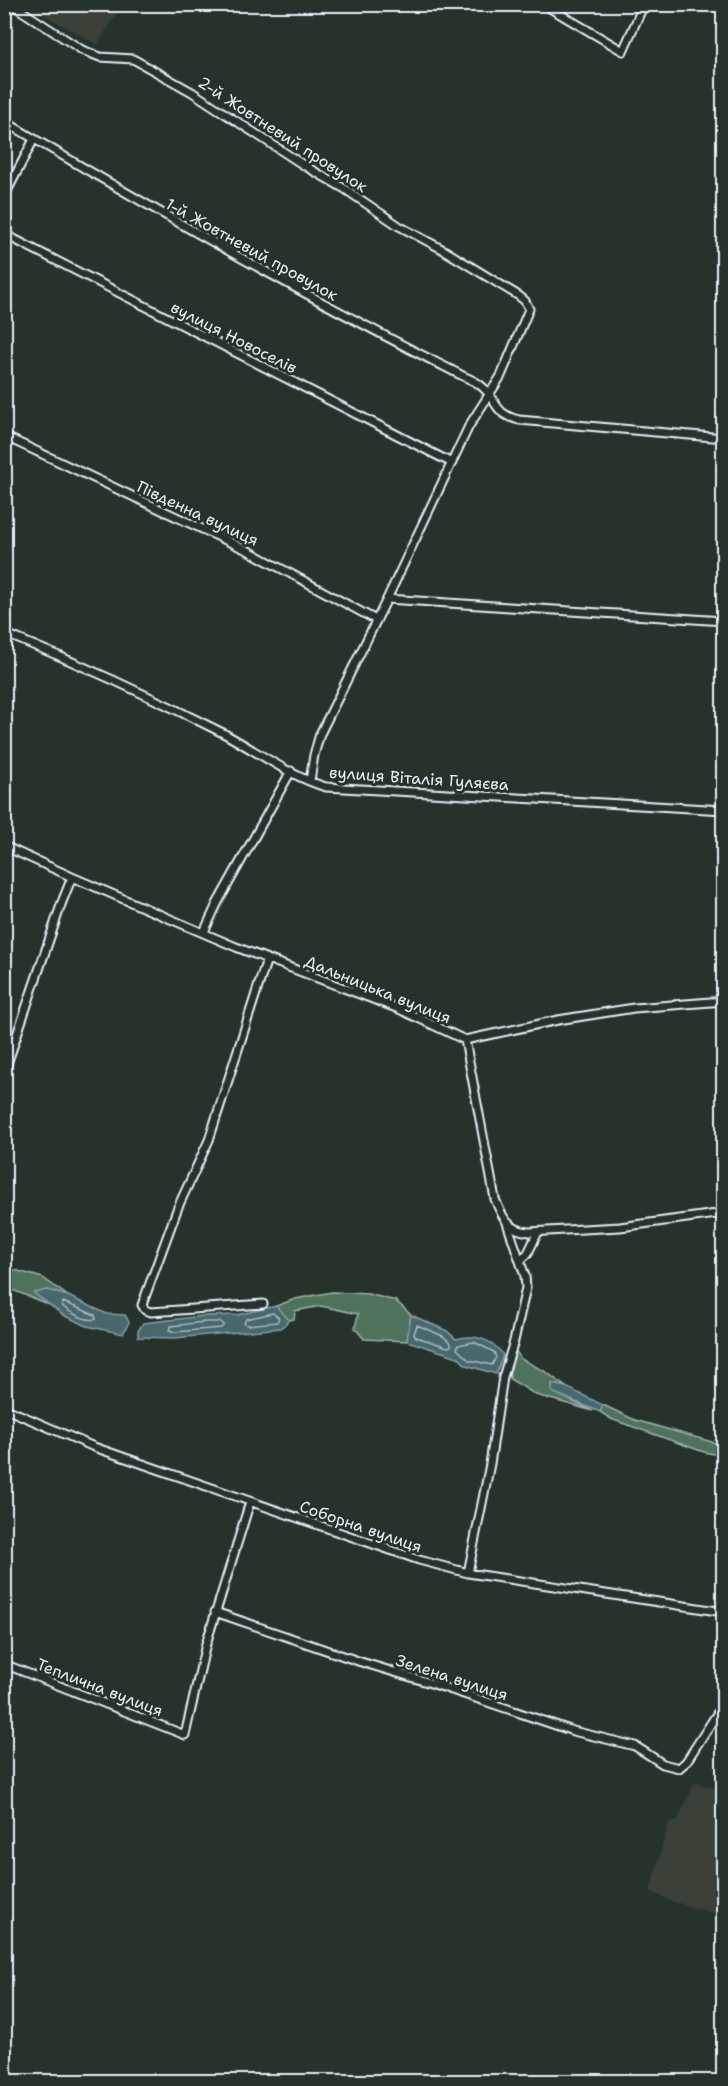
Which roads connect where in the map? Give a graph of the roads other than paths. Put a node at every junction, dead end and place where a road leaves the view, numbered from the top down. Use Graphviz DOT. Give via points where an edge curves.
graph roads {
  1 [pos="11,4"];
  2 [pos="543,4"];
  3 [pos="644,4"];
  4 [pos="4,122"];
  5 [pos="34,139"];
  6 [pos="4,197"];
  7 [pos="4,234"];
  8 [pos="488,394"];
  9 [pos="4,436"];
  10 [pos="723,438"];
  11 [pos="452,463"];
  12 [pos="387,599"];
  13 [pos="376,620"];
  14 [pos="723,621"];
  15 [pos="4,633"];
  16 [pos="291,771"];
  17 [pos="310,781"];
  18 [pos="723,810"];
  19 [pos="4,846"];
  20 [pos="72,877"];
  21 [pos="204,932"];
  22 [pos="267,959"];
  23 [pos="723,1000"];
  24 [pos="465,1040"];
  25 [pos="4,1074"];
  26 [pos="723,1213"];
  27 [pos="507,1223"];
  28 [pos="538,1232"];
  29 [pos="520,1261"];
  30 [pos="263,1304"];
  31 [pos="4,1408"];
  32 [pos="250,1502"];
  33 [pos="468,1574"];
  34 [pos="215,1612"];
  35 [pos="723,1612"];
  36 [pos="4,1665"];
  37 [pos="723,1703"];
  1 -- 8 [label="street, 2-й Жовтневий провулок" via="82,50 100,57 133,59 192,92 399,226 519,296 529,309 501,376"];
  2 -- 3 [label="street" via="623,51"];
  4 -- 5 [label="street, 1-й Жовтневий провулок"];
  5 -- 6 [label="street"];
  5 -- 8 [label="street, 1-й Жовтневий провулок" via="239,259 480,385"];
  7 -- 11 [label="street, вулиця Новоселів"];
  8 -- 10 [label="street" via="503,415 519,420"];
  8 -- 11 [label="street"];
  9 -- 13 [label="street, Південна вулиця" via="247,550"];
  11 -- 12 [label="street"];
  12 -- 13 [label="street"];
  12 -- 14 [label="street"];
  13 -- 17 [label="street" via="320,734"];
  15 -- 16 [label="street, вулиця Віталія Гуляєва" via="159,701"];
  16 -- 17 [label="street, вулиця Віталія Гуляєва"];
  16 -- 21 [label="street"];
  17 -- 18 [label="street, вулиця Віталія Гуляєва" via="326,787"];
  19 -- 20 [label="street, Дальницька вулиця"];
  20 -- 21 [label="street, Дальницька вулиця"];
  20 -- 25 [label="street"];
  21 -- 22 [label="street, Дальницька вулиця"];
  22 -- 24 [label="street, Дальницька вулиця" via="399,1009"];
  22 -- 30 [label="street" via="209,1140 178,1208 142,1305 151,1312"];
  23 -- 24 [label="street" via="569,1018"];
  24 -- 27 [label="street, Дальницька вулиця" via="495,1199"];
  26 -- 28 [label="street" via="620,1227"];
  27 -- 28 [label="street" via="521,1231"];
  27 -- 29 [label="street, Дальницька вулиця"];
  28 -- 29 [label="street"];
  29 -- 33 [label="street, Дальницька вулиця" via="526,1288 503,1377"];
  31 -- 32 [label="street, Соборна вулиця" via="94,1447"];
  32 -- 33 [label="street, Соборна вулиця"];
  32 -- 34 [label="street"];
  33 -- 35 [label="street, Соборна вулиця"];
  34 -- 36 [label="street, Теплична вулиця" via="185,1735"];
  34 -- 37 [label="street, Зелена вулиця" via="573,1731 634,1746 663,1764 679,1768"];
}
